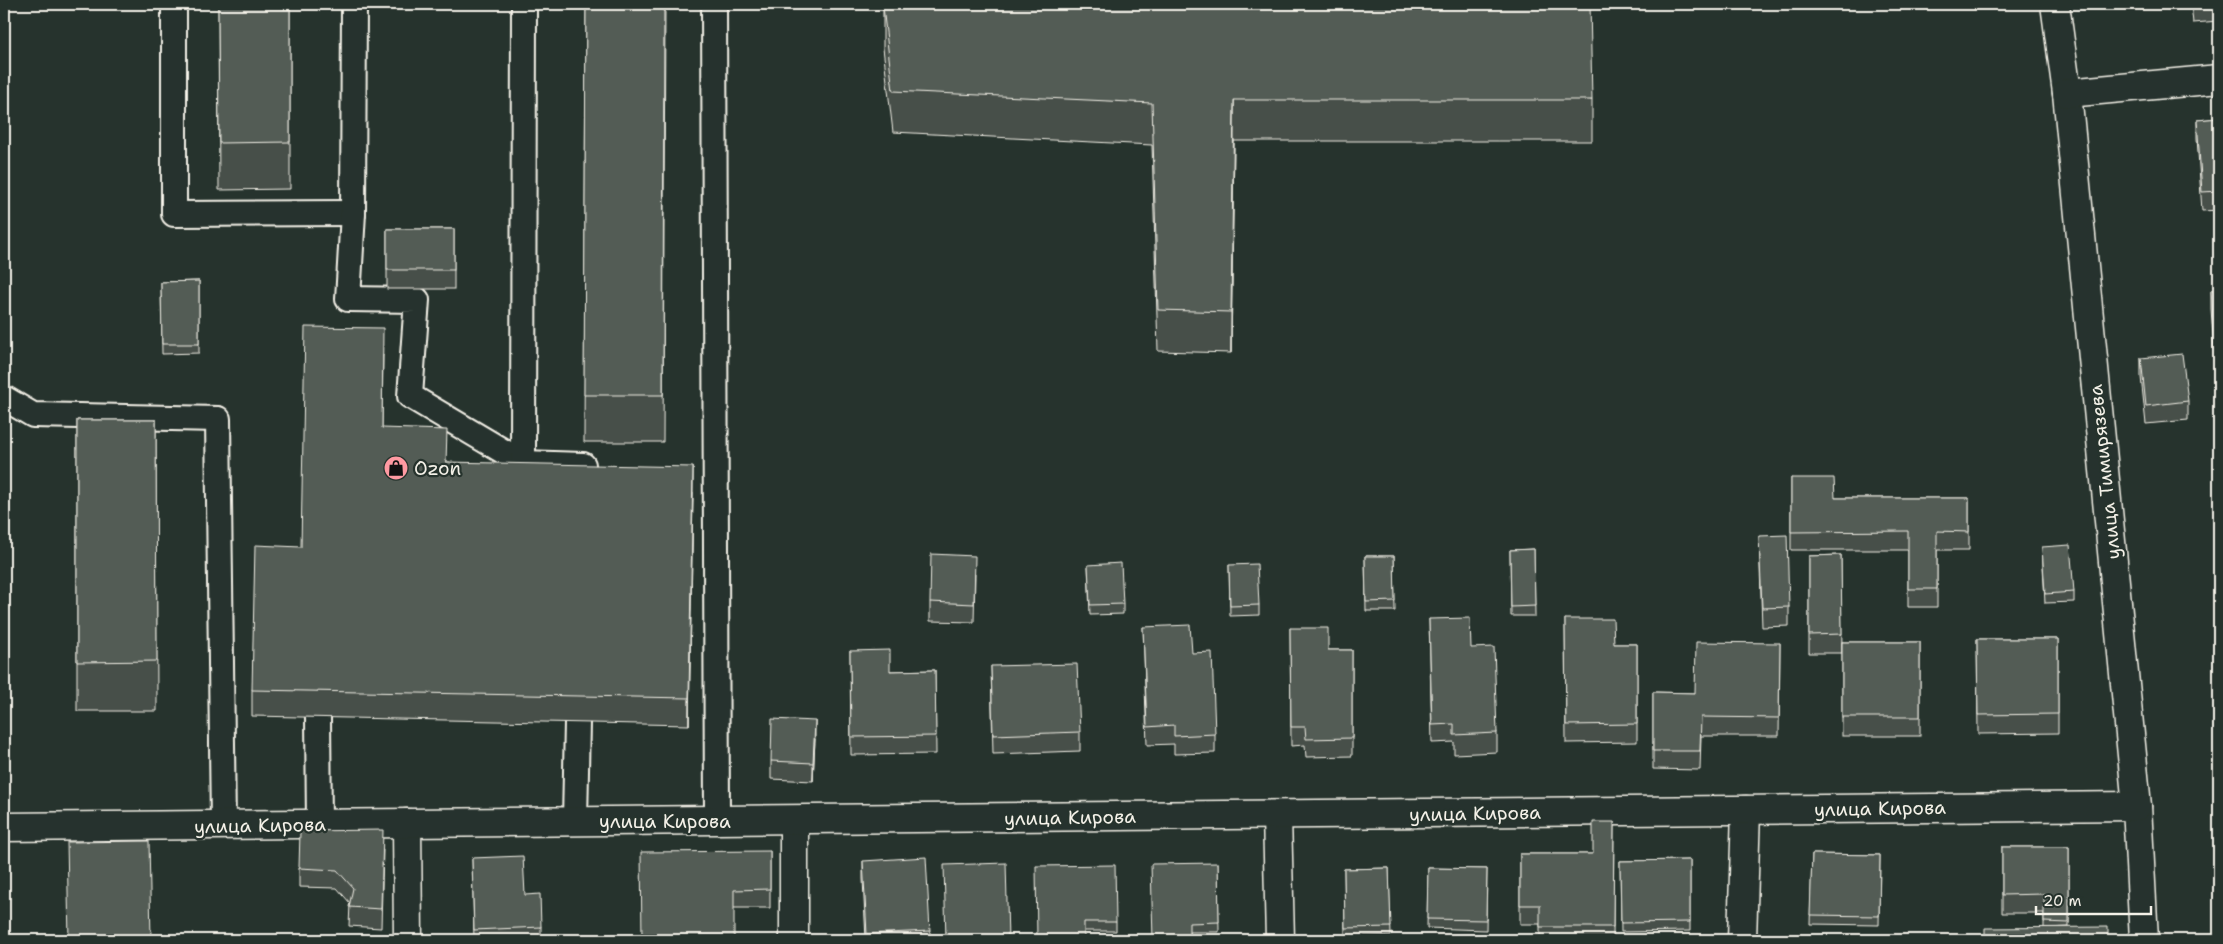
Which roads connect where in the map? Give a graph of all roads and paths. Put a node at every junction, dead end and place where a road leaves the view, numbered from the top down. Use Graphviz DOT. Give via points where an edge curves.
graph roads {
  1 [pos="174,4"];
  2 [pos="354,4"];
  3 [pos="524,4"];
  4 [pos="714,4"];
  5 [pos="2055,4"];
  6 [pos="2219,80"];
  7 [pos="2067,93"];
  8 [pos="353,213"];
  9 [pos="4,398"];
  10 [pos="523,463"];
  11 [pos="600,466"];
  12 [pos="318,717"];
  13 [pos="577,722"];
  14 [pos="2137,806"];
  15 [pos="1746,810"];
  16 [pos="1277,815"];
  17 [pos="717,820"];
  18 [pos="794,820"];
  19 [pos="575,822"];
  20 [pos="407,823"];
  21 [pos="319,824"];
  22 [pos="224,825"];
  23 [pos="4,827"];
  24 [pos="408,940"];
  25 [pos="794,940"];
  26 [pos="1280,940"];
  27 [pos="1742,940"];
  28 [pos="2144,940"];
  1 -- 8 [label="lane" via="174,214"];
  2 -- 8 [label="lane"];
  3 -- 10 [label="lane"];
  4 -- 17 [label="lane" via="706,470"];
  5 -- 7 [label="street, улица Тимирязева"];
  6 -- 7 [label="street"];
  7 -- 14 [label="street, улица Тимирязева"];
  8 -- 10 [label="lane" via="348,299 417,300 410,396"];
  9 -- 22 [label="lane" via="33,415 218,420"];
  10 -- 11 [label="lane"];
  12 -- 21 [label="lane"];
  13 -- 19 [label="lane"];
  14 -- 15 [label="street, улица Кирова"];
  14 -- 28 [label="street, улица Тимирязева"];
  15 -- 16 [label="street, улица Кирова"];
  15 -- 27 [label="street"];
  16 -- 18 [label="street, улица Кирова"];
  16 -- 26 [label="street"];
  17 -- 18 [label="street, улица Кирова"];
  17 -- 19 [label="street, улица Кирова"];
  18 -- 25 [label="street"];
  19 -- 20 [label="street, улица Кирова"];
  20 -- 21 [label="street, улица Кирова"];
  20 -- 24 [label="street"];
  21 -- 22 [label="street, улица Кирова"];
  22 -- 23 [label="street, улица Кирова"];
}
